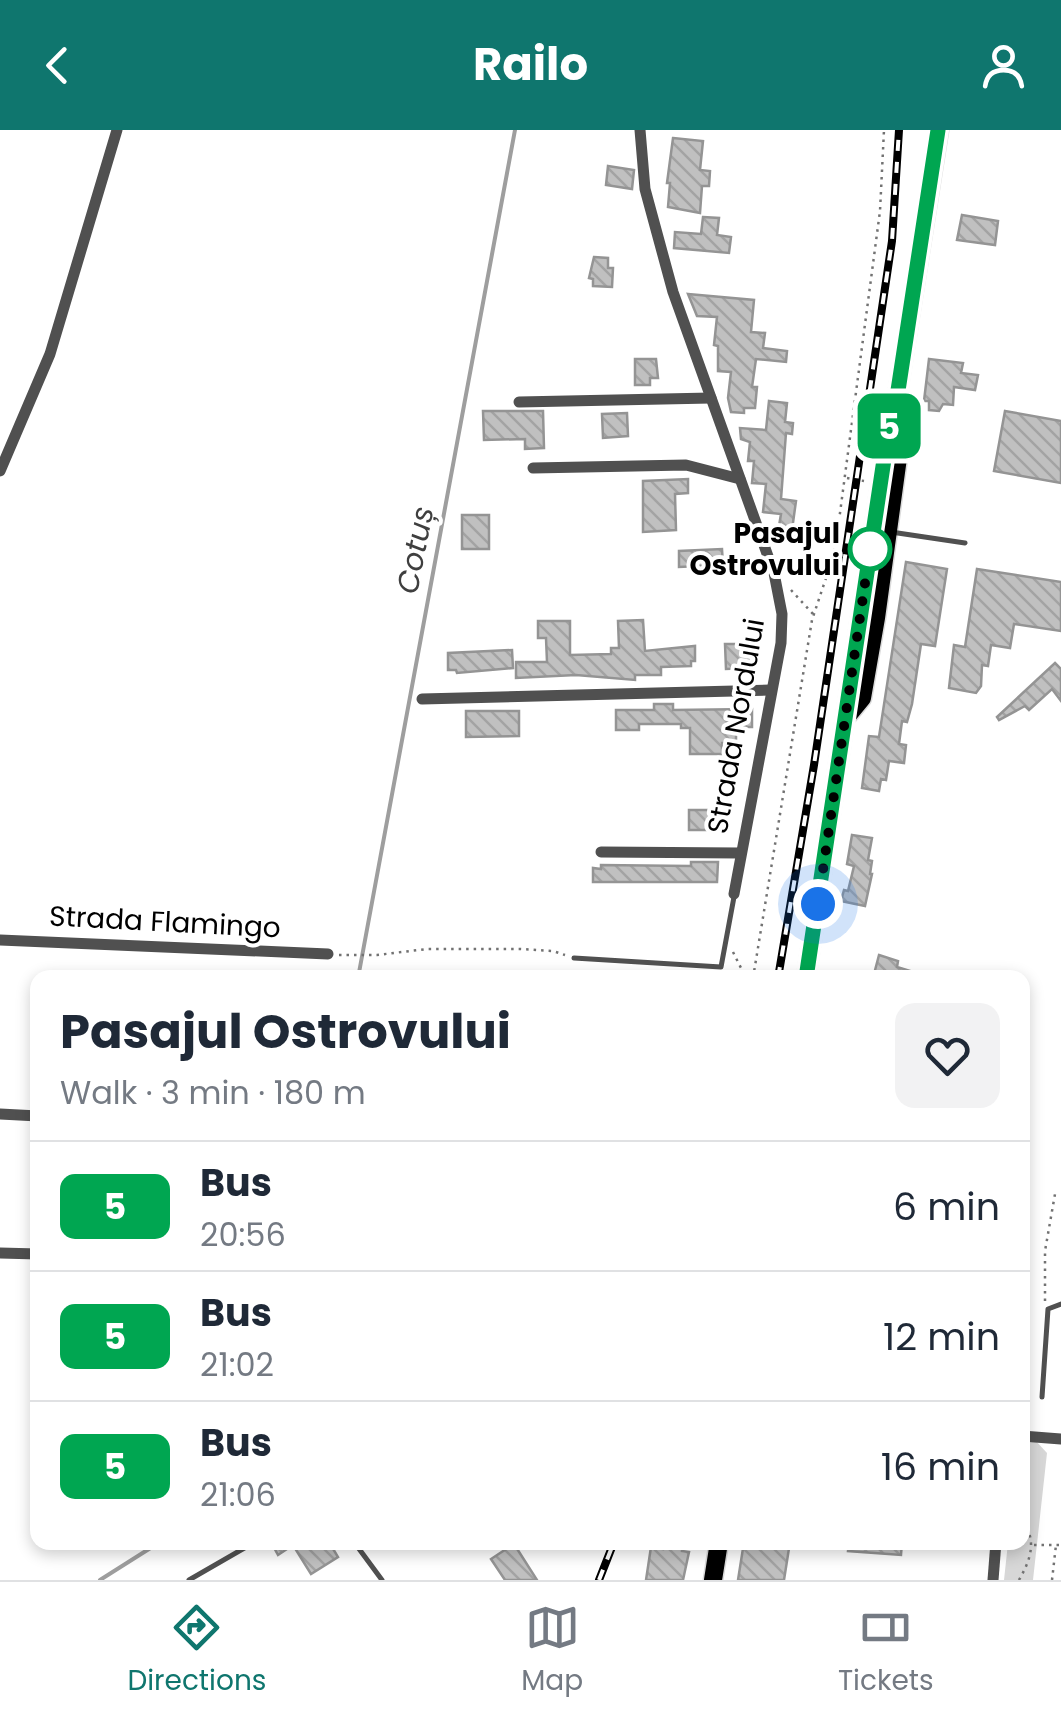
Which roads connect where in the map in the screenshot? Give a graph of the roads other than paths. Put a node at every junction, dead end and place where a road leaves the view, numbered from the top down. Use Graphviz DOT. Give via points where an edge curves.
graph roads {
  1 [pos="116,130"];
  2 [pos="640,130"];
  3 [pos="938,130"];
  4 [pos="897,397"];
  5 [pos="711,398"];
  6 [pos="519,402"];
  7 [pos="533,468"];
  8 [pos="0,471"];
  9 [pos="740,478"];
  10 [pos="881,530"];
  11 [pos="965,544"];
  12 [pos="771,690"];
  13 [pos="422,699"];
  14 [pos="600,852"];
  15 [pos="740,853"];
  16 [pos="734,894"];
  17 [pos="0,940"];
  18 [pos="328,954"];
  19 [pos="574,958"];
  20 [pos="807,970"];
  21 [pos="0,1114"];
  22 [pos="30,1116"];
  23 [pos="0,1253"];
  24 [pos="30,1254"];
  25 [pos="1061,1304"];
  26 [pos="1042,1398"];
  27 [pos="1030,1436"];
  28 [pos="1061,1438"];
  29 [pos="241,1550"];
  30 [pos="360,1550"];
  31 [pos="718,1550"];
  32 [pos="995,1550"];
  33 [pos="189,1580"];
  34 [pos="382,1580"];
  35 [pos="713,1580"];
  36 [pos="993,1580"];
  1 -- 8 [label="street" via="50,354"];
  2 -- 5 [label="street, Strada Nordului" via="654,223"];
  3 -- 4 [label="main road"];
  4 -- 10 [label="main road" via="880,484"];
  4 -- 10 [label="main road" via="904,414"];
  5 -- 6 [label="street"];
  5 -- 9 [label="street, Strada Nordului"];
  7 -- 9 [label="street" via="686,465"];
  9 -- 12 [label="street, Strada Nordului" via="779,592 781,642"];
  10 -- 11 [label="lane"];
  10 -- 20 [label="main road" via="847,696"];
  12 -- 13 [label="street"];
  12 -- 15 [label="street, Strada Nordului"];
  14 -- 15 [label="street"];
  15 -- 16 [label="street, Strada Nordului"];
  16 -- 19 [label="lane" via="721,967"];
  17 -- 18 [label="street, Strada Flamingo"];
  21 -- 22 [label="street"];
  23 -- 24 [label="street"];
  25 -- 26 [label="lane" via="1048,1309"];
  27 -- 28 [label="street"];
  29 -- 33 [label="lane"];
  30 -- 34 [label="lane"];
  31 -- 35 [label="main road"];
  32 -- 36 [label="street"];
}
